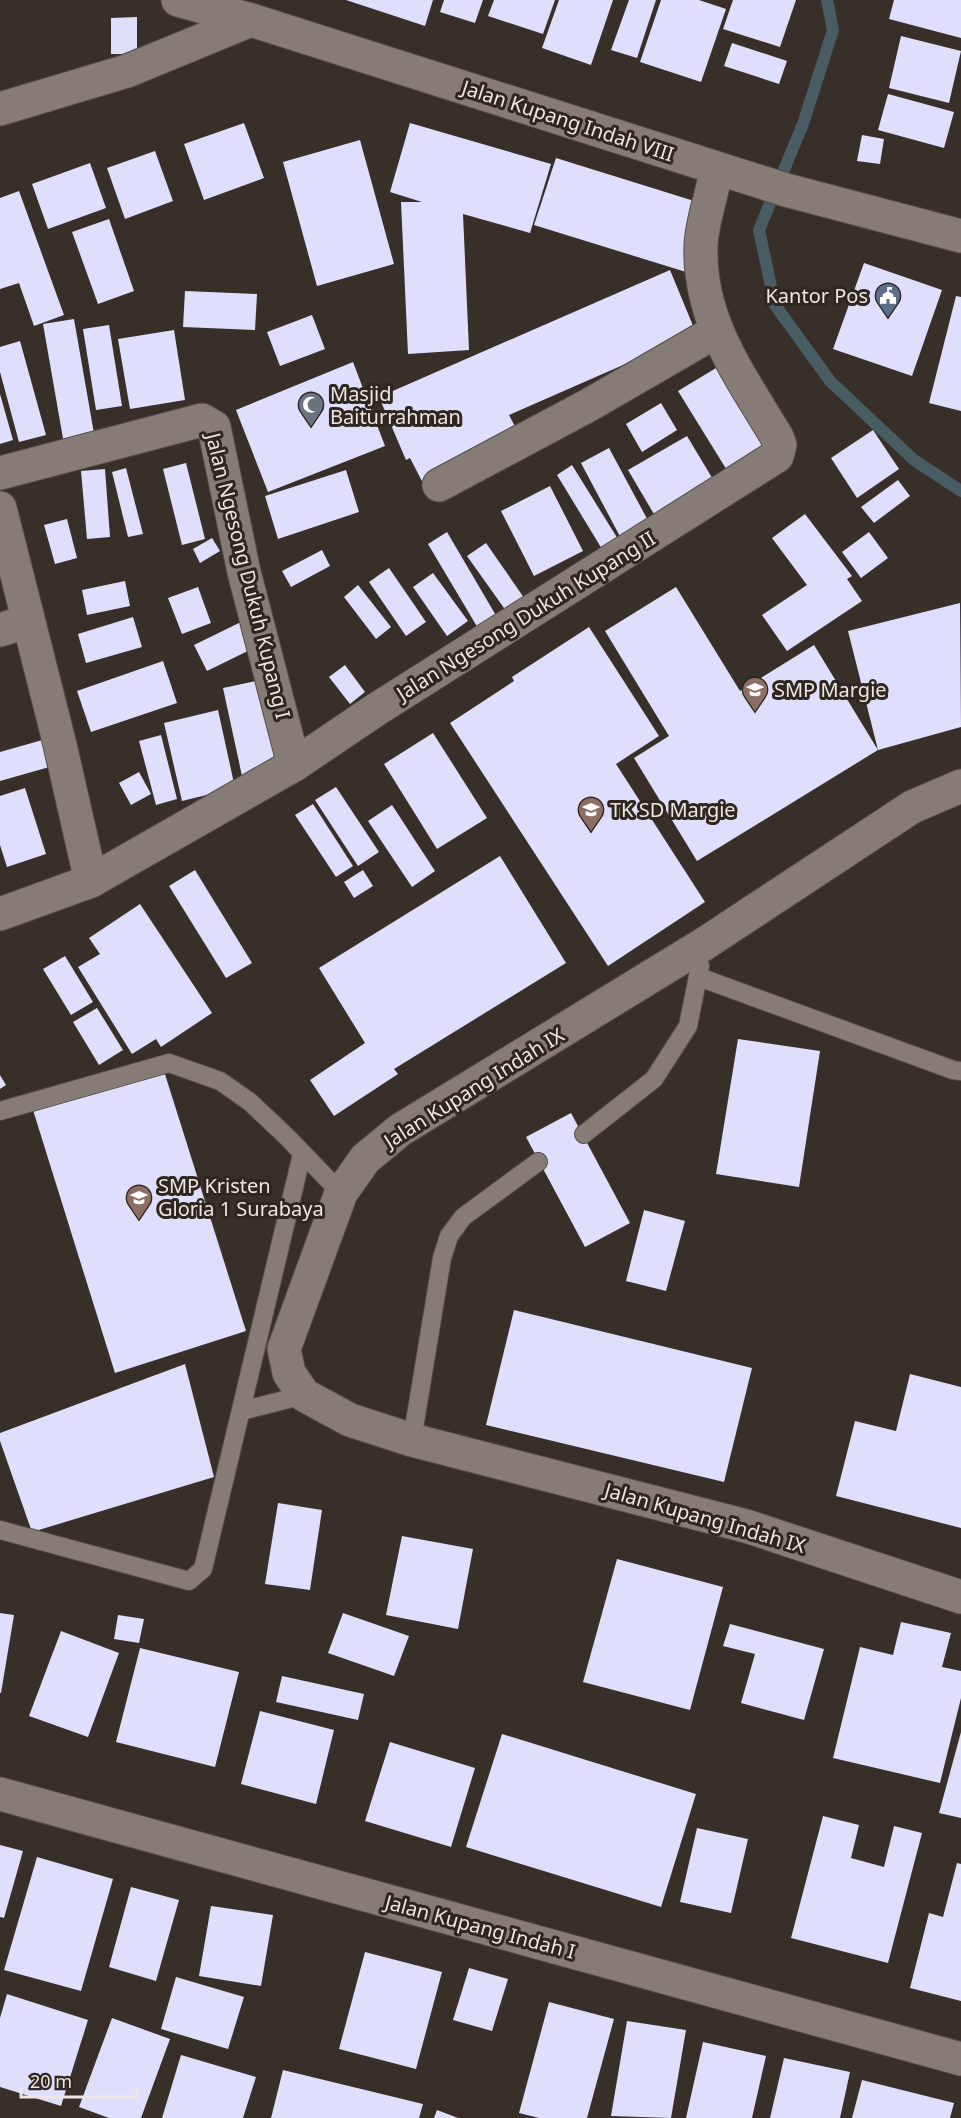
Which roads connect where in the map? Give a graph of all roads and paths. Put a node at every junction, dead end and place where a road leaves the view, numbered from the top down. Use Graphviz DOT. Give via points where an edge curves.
graph roads {
  1 [pos="178,0"];
  2 [pos="251,20"];
  3 [pos="0,109"];
  4 [pos="716,168"];
  5 [pos="961,236"];
  6 [pos="715,332"];
  7 [pos="0,473"];
  8 [pos="439,485"];
  9 [pos="0,508"];
  10 [pos="14,625"];
  11 [pos="294,765"];
  12 [pos="961,786"];
  13 [pos="91,881"];
  14 [pos="0,914"];
  15 [pos="704,944"];
  16 [pos="699,976"];
  17 [pos="961,1071"];
  18 [pos="0,1111"];
  19 [pos="584,1134"];
  20 [pos="302,1154"];
  21 [pos="538,1162"];
  22 [pos="340,1193"];
  23 [pos="304,1395"];
  24 [pos="241,1411"];
  25 [pos="412,1440"];
  26 [pos="0,1530"];
  27 [pos="961,1598"];
  28 [pos="0,1794"];
  29 [pos="961,2059"];
  1 -- 2 [label="street, Jalan Kupang Indah VIII"];
  2 -- 3 [label="street" via="128,71"];
  2 -- 4 [label="street, Jalan Kupang Indah VIII"];
  4 -- 5 [label="street, Jalan Kupang Indah VIII"];
  4 -- 6 [label="street, Jalan Ngesong Dukuh Kupang II" via="701,243 702,279"];
  6 -- 8 [label="street"];
  6 -- 11 [label="street, Jalan Ngesong Dukuh Kupang II" via="777,437 777,456"];
  7 -- 11 [label="street, Jalan Ngesong Dukuh Kupang I" via="202,420 214,427 244,572"];
  9 -- 10 [label="street"];
  10 -- 13 [label="street"];
  11 -- 13 [label="street, Jalan Ngesong Dukuh Kupang II"];
  12 -- 15 [label="street, Jalan Kupang Indah IX" via="912,807"];
  13 -- 14 [label="street, Jalan Ngesong Dukuh Kupang II"];
  15 -- 16 [label="lane"];
  15 -- 22 [label="street, Jalan Kupang Indah IX" via="400,1130 365,1159"];
  16 -- 17 [label="lane"];
  16 -- 19 [label="lane" via="688,1026 654,1079"];
  18 -- 20 [label="lane" via="169,1063 220,1081 250,1102"];
  20 -- 22 [label="lane"];
  20 -- 24 [label="lane"];
  21 -- 25 [label="lane" via="463,1217 449,1236"];
  22 -- 23 [label="street, Jalan Kupang Indah IX" via="284,1349 289,1373"];
  23 -- 24 [label="lane"];
  23 -- 25 [label="street, Jalan Kupang Indah IX" via="350,1420"];
  24 -- 26 [label="lane" via="203,1569 189,1581"];
  25 -- 27 [label="street, Jalan Kupang Indah IX" via="746,1526"];
  28 -- 29 [label="street, Jalan Kupang Indah I"];
}
